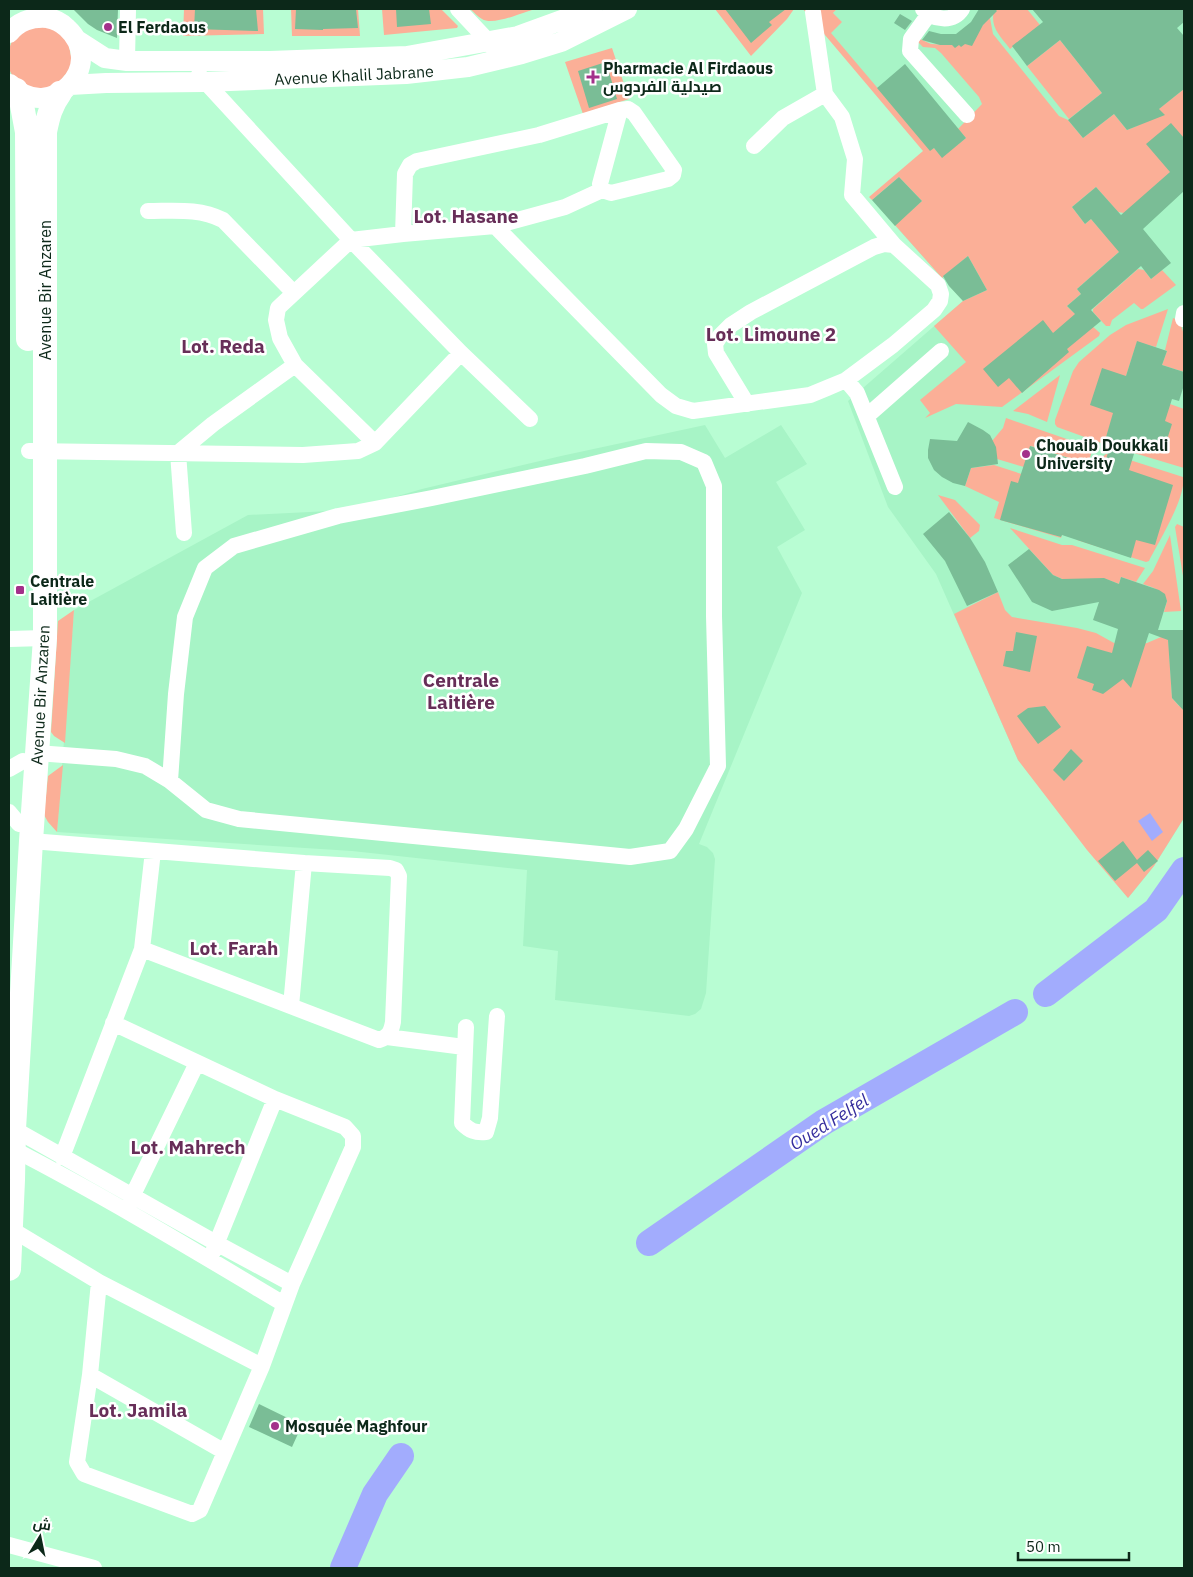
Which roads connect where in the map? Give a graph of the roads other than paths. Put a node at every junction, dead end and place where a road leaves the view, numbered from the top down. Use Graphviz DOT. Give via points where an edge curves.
graph roads {
  1 [pos="128,9"];
  2 [pos="458,9"];
  3 [pos="592,9"];
  4 [pos="962,9"];
  5 [pos="926,11"];
  6 [pos="616,12"];
  7 [pos="813,12"];
  8 [pos="59,16"];
  9 [pos="14,25"];
  10 [pos="77,40"];
  11 [pos="489,42"];
  12 [pos="500,60"];
  13 [pos="127,61"];
  14 [pos="191,62"];
  15 [pos="396,66"];
  16 [pos="204,82"];
  17 [pos="12,86"];
  18 [pos="65,89"];
  19 [pos="825,94"];
  20 [pos="620,110"];
  21 [pos="967,115"];
  22 [pos="754,146"];
  23 [pos="602,190"];
  24 [pos="148,211"];
  25 [pos="495,226"];
  26 [pos="403,234"];
  27 [pos="351,240"];
  28 [pos="894,245"];
  29 [pos="294,293"];
  30 [pos="941,351"];
  31 [pos="461,353"];
  32 [pos="295,365"];
  33 [pos="846,380"];
  34 [pos="747,404"];
  35 [pos="867,416"];
  36 [pos="530,419"];
  37 [pos="375,443"];
  38 [pos="37,451"];
  39 [pos="178,452"];
  40 [pos="895,486"];
  41 [pos="184,533"];
  42 [pos="28,639"];
  43 [pos="23,761"];
  44 [pos="170,781"];
  45 [pos="19,826"];
  46 [pos="153,851"];
  47 [pos="304,863"];
  48 [pos="142,949"];
  49 [pos="9,962"];
  50 [pos="291,1006"];
  51 [pos="497,1016"];
  52 [pos="113,1023"];
  53 [pos="466,1027"];
  54 [pos="387,1038"];
  55 [pos="464,1047"];
  56 [pos="197,1063"];
  57 [pos="275,1099"];
  58 [pos="14,1139"];
  59 [pos="62,1157"];
  60 [pos="11,1190"];
  61 [pos="129,1204"];
  62 [pos="11,1229"];
  63 [pos="216,1243"];
  64 [pos="209,1259"];
  65 [pos="9,1270"];
  66 [pos="99,1282"];
  67 [pos="292,1284"];
  68 [pos="284,1304"];
  69 [pos="262,1366"];
  70 [pos="90,1375"];
  71 [pos="225,1452"];
  72 [pos="9,1545"];
  73 [pos="94,1568"];
  1 -- 13 [label="street"];
  2 -- 11 [label="street"];
  3 -- 11 [label="main road, Avenue Khalil Jabrane" via="518,36"];
  4 -- 5 [label="street" via="955,16 940,19"];
  5 -- 21 [label="street" via="911,39 910,51"];
  6 -- 12 [label="main road, Avenue Khalil Jabrane" via="561,42"];
  7 -- 19 [label="street"];
  8 -- 9 [label="main road"];
  8 -- 10 [label="main road, Avenue Khalil Jabrane"];
  10 -- 13 [label="main road, Avenue Khalil Jabrane" via="105,58"];
  10 -- 18 [label="main road" via="80,65"];
  11 -- 12 [label="street"];
  11 -- 15 [label="main road, Avenue Khalil Jabrane" via="407,56"];
  12 -- 15 [label="main road, Avenue Khalil Jabrane" via="468,67"];
  13 -- 14 [label="main road, Avenue Khalil Jabrane"];
  14 -- 15 [label="main road, Avenue Khalil Jabrane"];
  14 -- 16 [label="street"];
  15 -- 16 [label="main road, Avenue Khalil Jabrane"];
  16 -- 18 [label="main road, Avenue Khalil Jabrane" via="106,83"];
  16 -- 27 [label="street"];
  17 -- 18 [label="main road, Avenue Khalil Jabrane" via="28,96 42,98"];
  17 -- 38 [label="highway, Avenue Bir Anzaren" via="22,100 27,132"];
  18 -- 38 [label="highway, Avenue Bir Anzaren" via="50,109 45,132"];
  19 -- 22 [label="street" via="783,118"];
  19 -- 28 [label="street" via="842,117 855,159 852,195"];
  20 -- 23 [label="street" via="600,184"];
  20 -- 23 [label="street" via="634,112 674,170 673,175 610,193"];
  20 -- 26 [label="street" via="539,135 410,165 405,174"];
  23 -- 25 [label="street" via="565,206"];
  24 -- 29 [label="street" via="210,213 224,220"];
  25 -- 26 [label="street"];
  25 -- 34 [label="street" via="661,395 676,406 693,412"];
  26 -- 27 [label="street"];
  27 -- 29 [label="street"];
  27 -- 31 [label="street"];
  28 -- 33 [label="street" via="938,285 940,302"];
  28 -- 34 [label="street" via="874,246 751,312 720,336 715,344 716,353"];
  29 -- 32 [label="street" via="278,308 276,320 280,338"];
  30 -- 35 [label="street"];
  31 -- 36 [label="street"];
  31 -- 37 [label="street"];
  32 -- 37 [label="street"];
  32 -- 39 [label="street"];
  33 -- 34 [label="street" via="810,395"];
  33 -- 35 [label="street" via="857,393"];
  35 -- 40 [label="street"];
  37 -- 39 [label="street" via="358,452 338,454"];
  38 -- 39 [label="street"];
  38 -- 42 [label="highway, Avenue Bir Anzaren"];
  39 -- 41 [label="street"];
  42 -- 43 [label="highway, Avenue Bir Anzaren"];
  43 -- 44 [label="street" via="116,759 146,766"];
  43 -- 45 [label="highway, Avenue Bir Anzaren"];
  44 -- 44 [label="street" via="206,810 239,818 630,857 670,851 686,829 718,766 714,486 704,462 681,452 646,451 338,516 234,546 205,568 186,617"];
  45 -- 46 [label="street"];
  45 -- 49 [label="highway, Avenue Bir Anzaren"];
  45 -- 58 [label="highway, Avenue Bir Anzaren"];
  46 -- 47 [label="street"];
  46 -- 48 [label="street"];
  47 -- 50 [label="street"];
  47 -- 54 [label="street" via="396,870 393,1022"];
  48 -- 50 [label="street"];
  48 -- 52 [label="street"];
  50 -- 54 [label="street" via="371,1038"];
  51 -- 55 [label="street" via="490,1118 486,1132 469,1130 462,1123"];
  52 -- 56 [label="street"];
  52 -- 59 [label="street"];
  53 -- 55 [label="street"];
  54 -- 55 [label="street"];
  56 -- 57 [label="street"];
  56 -- 61 [label="street"];
  57 -- 63 [label="street"];
  57 -- 67 [label="street" via="345,1128 353,1136 353,1147"];
  58 -- 59 [label="street"];
  58 -- 60 [label="highway, Avenue Bir Anzaren"];
  58 -- 61 [label="street" via="50,1168"];
  59 -- 61 [label="street"];
  60 -- 62 [label="highway, Avenue Bir Anzaren"];
  61 -- 63 [label="street"];
  61 -- 64 [label="street"];
  62 -- 65 [label="highway, Avenue Bir Anzaren"];
  62 -- 66 [label="street"];
  63 -- 64 [label="street"];
  63 -- 67 [label="street"];
  64 -- 68 [label="street"];
  66 -- 69 [label="street"];
  66 -- 70 [label="street"];
  67 -- 68 [label="street"];
  68 -- 69 [label="street"];
  69 -- 71 [label="street"];
  70 -- 71 [label="street"];
  70 -- 71 [label="street" via="76,1462 84,1474 196,1514"];
  72 -- 73 [label="street"];
}
